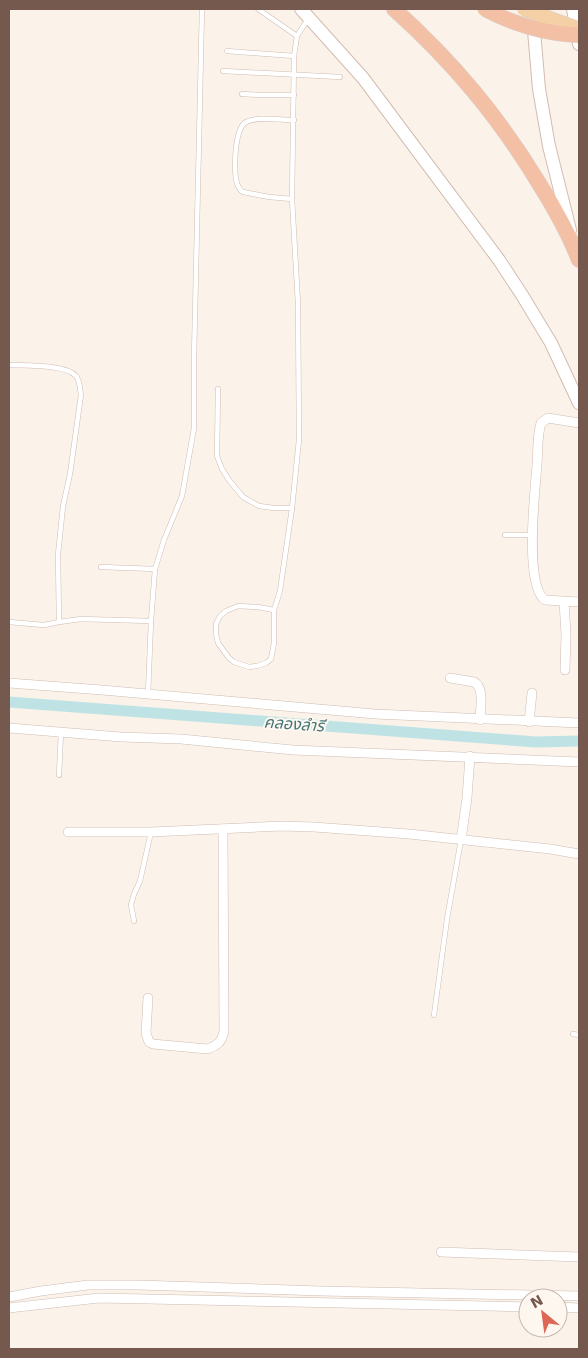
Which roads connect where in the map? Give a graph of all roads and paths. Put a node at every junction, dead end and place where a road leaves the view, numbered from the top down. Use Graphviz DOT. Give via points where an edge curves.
graph roads {
  1 [pos="202,9"];
  2 [pos="258,9"];
  3 [pos="394,9"];
  4 [pos="485,9"];
  5 [pos="524,9"];
  6 [pos="532,9"];
  7 [pos="574,9"];
  8 [pos="305,13"];
  9 [pos="579,29"];
  10 [pos="579,35"];
  11 [pos="297,36"];
  12 [pos="579,44"];
  13 [pos="227,50"];
  14 [pos="294,56"];
  15 [pos="223,71"];
  16 [pos="294,75"];
  17 [pos="340,77"];
  18 [pos="242,94"];
  19 [pos="294,95"];
  20 [pos="294,120"];
  21 [pos="292,199"];
  22 [pos="573,243"];
  23 [pos="579,260"];
  24 [pos="9,365"];
  25 [pos="218,389"];
  26 [pos="579,403"];
  27 [pos="579,423"];
  28 [pos="292,508"];
  29 [pos="505,535"];
  30 [pos="532,535"];
  31 [pos="101,567"];
  32 [pos="156,569"];
  33 [pos="564,602"];
  34 [pos="579,602"];
  35 [pos="274,610"];
  36 [pos="151,621"];
  37 [pos="9,622"];
  38 [pos="59,622"];
  39 [pos="565,670"];
  40 [pos="450,678"];
  41 [pos="9,683"];
  42 [pos="532,693"];
  43 [pos="148,695"];
  44 [pos="480,720"];
  45 [pos="529,722"];
  46 [pos="579,723"];
  47 [pos="9,728"];
  48 [pos="61,732"];
  49 [pos="470,756"];
  50 [pos="579,762"];
  51 [pos="59,775"];
  52 [pos="223,828"];
  53 [pos="68,832"];
  54 [pos="151,832"];
  55 [pos="461,840"];
  56 [pos="579,854"];
  57 [pos="134,921"];
  58 [pos="148,998"];
  59 [pos="434,1015"];
  60 [pos="573,1034"];
  61 [pos="579,1035"];
  62 [pos="441,1252"];
  63 [pos="579,1257"];
  64 [pos="579,1296"];
  65 [pos="9,1297"];
  66 [pos="518,1306"];
  67 [pos="9,1308"];
  1 -- 32 [label="lane" via="194,428 182,496"];
  2 -- 11 [label="lane"];
  3 -- 22 [label="highway" via="438,50 501,124"];
  4 -- 10 [label="highway, bridge" via="529,26"];
  5 -- 9 [label="main road, bridge"];
  6 -- 22 [label="main road" via="539,89 549,146"];
  7 -- 12 [label="main road, bridge"];
  8 -- 11 [label="lane"];
  8 -- 26 [label="main road" via="374,92 498,260 551,343"];
  11 -- 14 [label="lane"];
  13 -- 14 [label="lane"];
  14 -- 16 [label="lane"];
  15 -- 16 [label="lane"];
  16 -- 17 [label="lane"];
  16 -- 19 [label="lane"];
  18 -- 19 [label="lane"];
  19 -- 20 [label="lane"];
  20 -- 21 [label="lane"];
  20 -- 21 [label="lane" via="255,119 244,123 236,142 235,163 237,184 243,192"];
  21 -- 28 [label="lane" via="298,303 299,440"];
  22 -- 23 [label="highway"];
  24 -- 38 [label="lane" via="63,369 77,378 80,386 58,555"];
  25 -- 28 [label="lane" via="217,456 222,469 243,497 259,506"];
  27 -- 30 [label="street" via="548,418 541,423"];
  28 -- 35 [label="lane" via="280,591"];
  29 -- 30 [label="lane"];
  30 -- 33 [label="street" via="539,595 545,600"];
  31 -- 32 [label="lane"];
  32 -- 36 [label="lane"];
  33 -- 34 [label="street"];
  33 -- 39 [label="street"];
  35 -- 35 [label="lane" via="238,606 220,616 216,634 218,643 229,658 249,667 266,664 271,659"];
  36 -- 38 [label="lane" via="81,619"];
  36 -- 43 [label="lane"];
  37 -- 38 [label="lane" via="44,625"];
  40 -- 44 [label="street" via="478,684"];
  41 -- 43 [label="street"];
  42 -- 45 [label="street"];
  43 -- 44 [label="street"];
  44 -- 45 [label="street"];
  45 -- 46 [label="street"];
  47 -- 48 [label="street"];
  48 -- 49 [label="street" via="292,750"];
  48 -- 51 [label="lane"];
  49 -- 50 [label="street"];
  49 -- 55 [label="street"];
  52 -- 54 [label="street"];
  52 -- 55 [label="street" via="314,827"];
  52 -- 58 [label="street" via="223,1038 207,1049 149,1042 146,1033"];
  53 -- 54 [label="street"];
  54 -- 57 [label="lane" via="131,906"];
  55 -- 56 [label="street"];
  55 -- 59 [label="lane"];
  60 -- 61 [label="lane"];
  62 -- 63 [label="street"];
  64 -- 65 [label="street" via="96,1285"];
  66 -- 67 [label="street" via="99,1298"];
}
